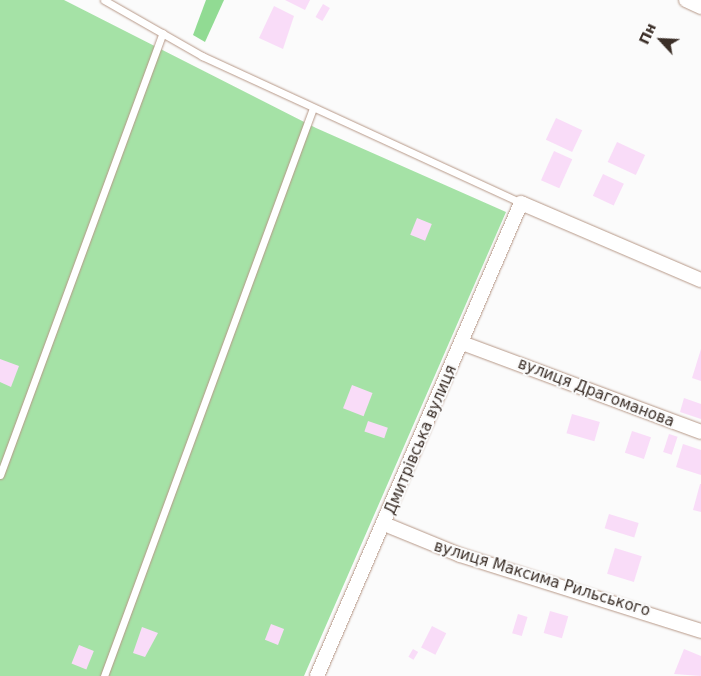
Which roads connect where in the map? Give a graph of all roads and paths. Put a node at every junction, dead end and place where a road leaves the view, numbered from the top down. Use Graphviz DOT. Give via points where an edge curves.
graph roads {
  1 [pos="104,0"];
  2 [pos="686,0"];
  3 [pos="701,7"];
  4 [pos="163,33"];
  5 [pos="313,108"];
  6 [pos="521,203"];
  7 [pos="701,280"];
  8 [pos="462,343"];
  9 [pos="701,432"];
  10 [pos="0,476"];
  11 [pos="384,524"];
  12 [pos="701,631"];
  13 [pos="104,676"];
  14 [pos="317,676"];
  1 -- 4 [label="lane"];
  2 -- 3 [label="street"];
  4 -- 5 [label="lane"];
  4 -- 10 [label="lane"];
  5 -- 6 [label="lane"];
  5 -- 13 [label="lane"];
  6 -- 7 [label="street"];
  6 -- 8 [label="street, Дмитрівська вулиця"];
  8 -- 9 [label="street, вулиця Драгоманова"];
  8 -- 11 [label="street, Дмитрівська вулиця"];
  11 -- 12 [label="street, вулиця Максима Рильського" via="468,558"];
  11 -- 14 [label="street, Дмитрівська вулиця"];
}
